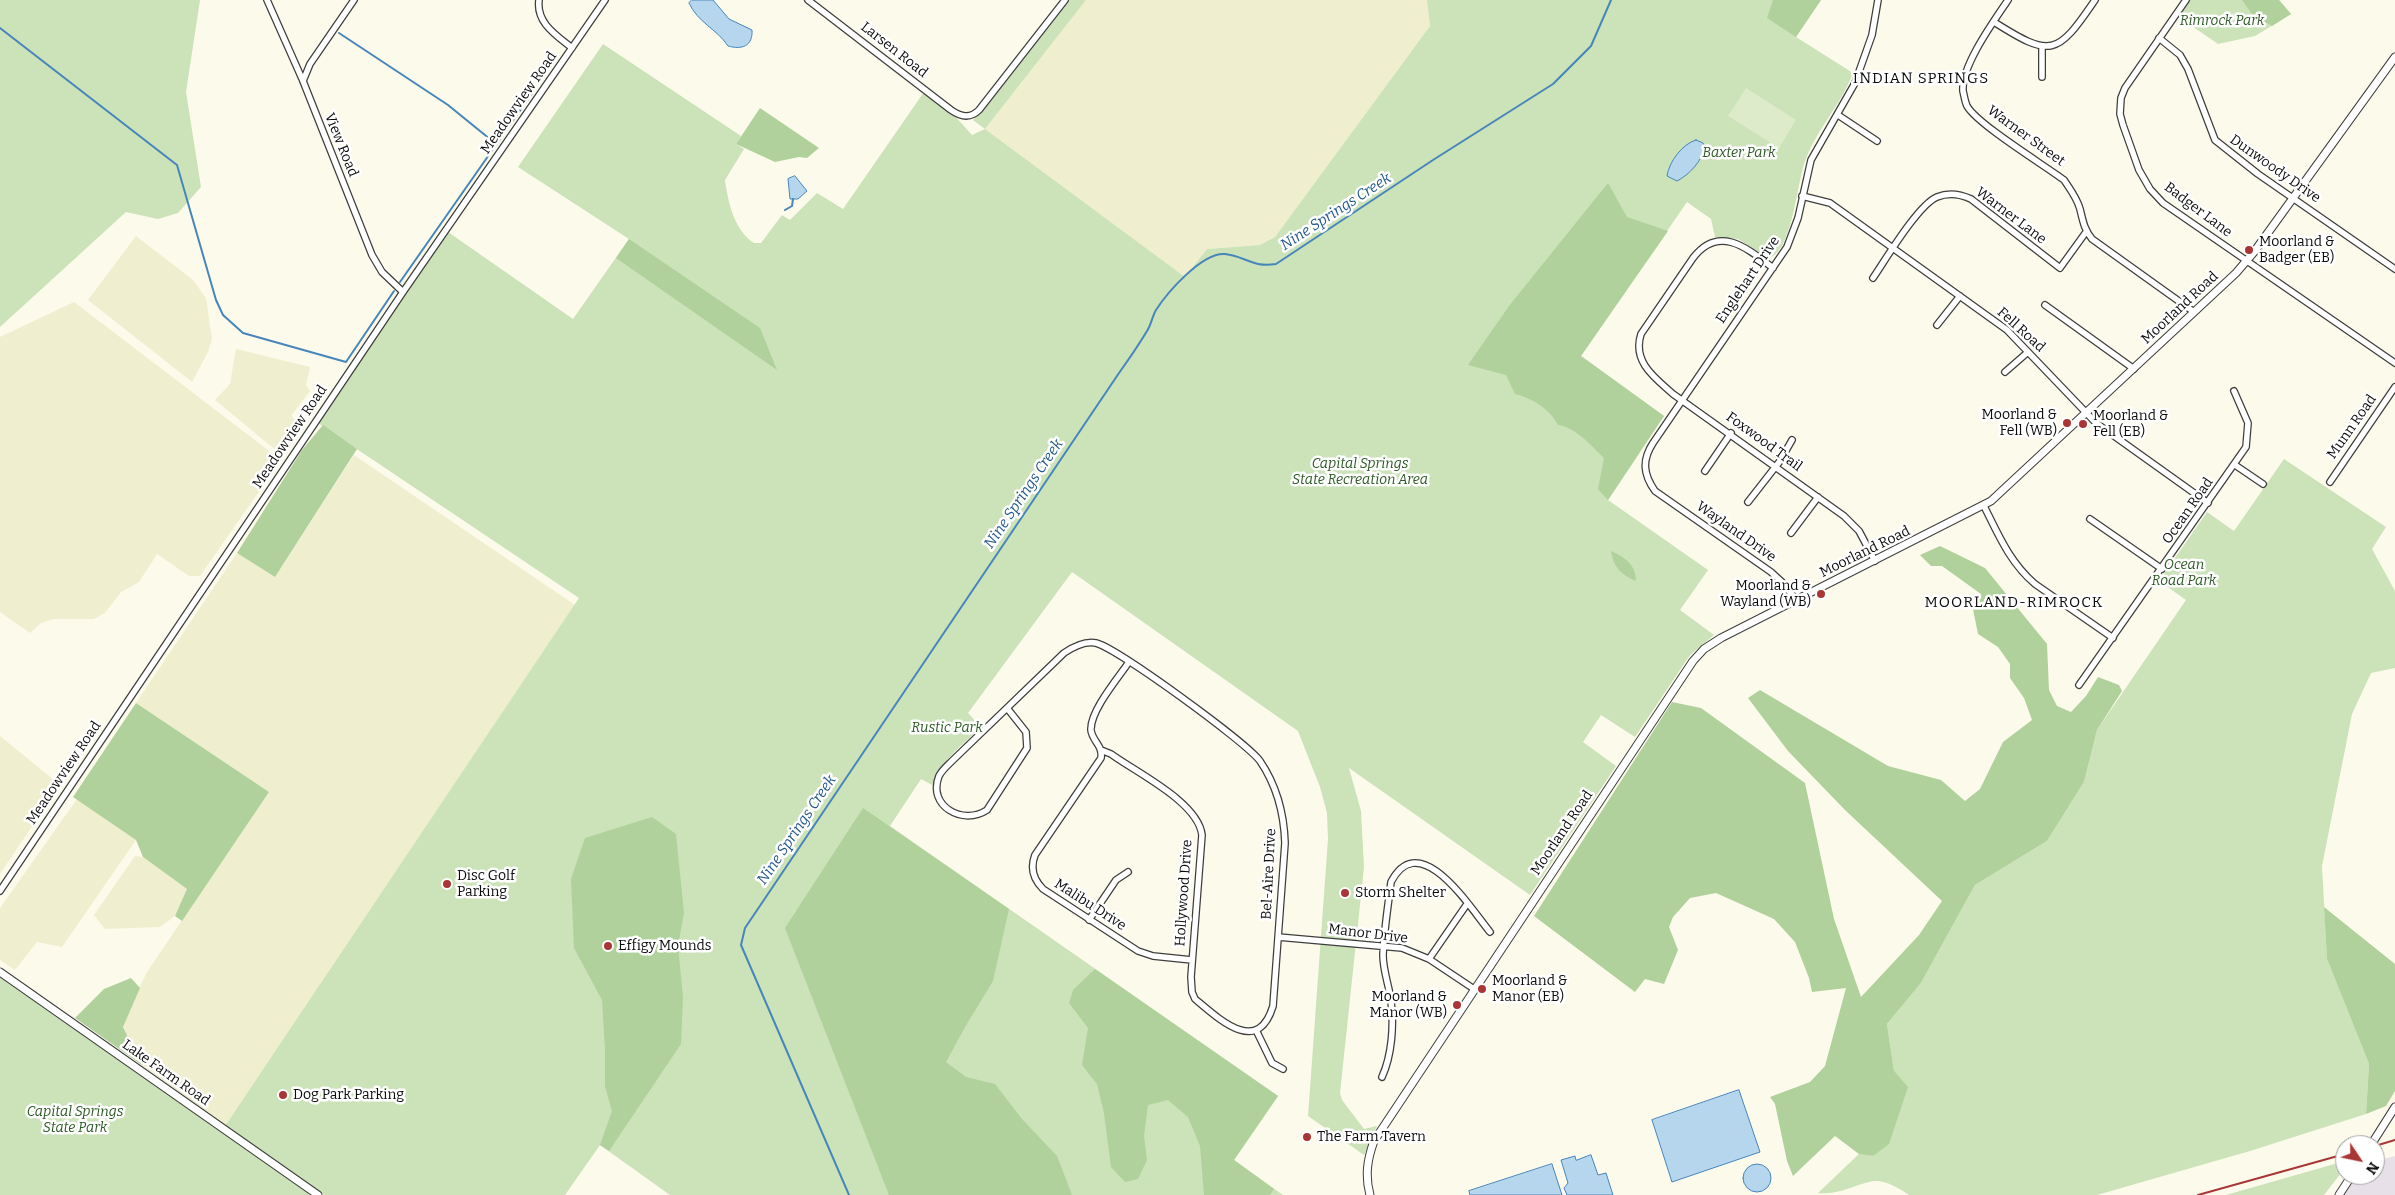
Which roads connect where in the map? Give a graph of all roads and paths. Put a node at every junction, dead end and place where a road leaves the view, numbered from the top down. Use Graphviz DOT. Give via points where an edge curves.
graph roads {
  1 [pos="267,0"];
  2 [pos="354,0"];
  3 [pos="539,0"];
  4 [pos="606,0"];
  5 [pos="808,0"];
  6 [pos="1065,0"];
  7 [pos="1878,0"];
  8 [pos="2008,0"];
  9 [pos="2096,0"];
  10 [pos="2186,0"];
  11 [pos="1994,22"];
  12 [pos="2160,38"];
  13 [pos="2042,47"];
  14 [pos="572,48"];
  15 [pos="2395,57"];
  16 [pos="2042,77"];
  17 [pos="303,81"];
  18 [pos="1838,115"];
  19 [pos="1877,141"];
  20 [pos="1802,196"];
  21 [pos="2292,198"];
  22 [pos="2086,232"];
  23 [pos="1894,248"];
  24 [pos="2247,261"];
  25 [pos="1772,268"];
  26 [pos="2395,269"];
  27 [pos="1873,278"];
  28 [pos="403,292"];
  29 [pos="1960,296"];
  30 [pos="2045,305"];
  31 [pos="2194,312"];
  32 [pos="1937,325"];
  33 [pos="2028,352"];
  34 [pos="2395,363"];
  35 [pos="2134,368"];
  36 [pos="2004,372"];
  37 [pos="2395,387"];
  38 [pos="2234,391"];
  39 [pos="1682,399"];
  40 [pos="2086,414"];
  41 [pos="1731,433"];
  42 [pos="1792,440"];
  43 [pos="2235,465"];
  44 [pos="1774,466"];
  45 [pos="1705,471"];
  46 [pos="2330,482"];
  47 [pos="2263,484"];
  48 [pos="1655,491"];
  49 [pos="1818,497"];
  50 [pos="1748,502"];
  51 [pos="2208,503"];
  52 [pos="1984,506"];
  53 [pos="2090,519"];
  54 [pos="1791,534"];
  55 [pos="1875,561"];
  56 [pos="2162,569"];
  57 [pos="1796,600"];
  58 [pos="2114,638"];
  59 [pos="1129,662"];
  60 [pos="2079,686"];
  61 [pos="1007,708"];
  62 [pos="1101,750"];
  63 [pos="1128,872"];
  64 [pos="0,891"];
  65 [pos="1467,904"];
  66 [pos="1089,920"];
  67 [pos="1490,932"];
  68 [pos="1278,937"];
  69 [pos="1384,946"];
  70 [pos="1429,959"];
  71 [pos="1192,960"];
  72 [pos="0,972"];
  73 [pos="1474,989"];
  74 [pos="1256,1030"];
  75 [pos="1283,1069"];
  76 [pos="1382,1077"];
  77 [pos="2395,1107"];
  78 [pos="2377,1135"];
  79 [pos="318,1195"];
  80 [pos="1370,1195"];
  1 -- 17 [label="street, View Road"];
  2 -- 17 [label="street" via="310,64"];
  3 -- 14 [label="street" via="538,11 542,20"];
  4 -- 14 [label="street, Meadowview Road"];
  5 -- 6 [label="street, Larsen Road" via="951,110 966,116 972,116 979,110"];
  7 -- 18 [label="street, Englehart Drive" via="1872,35 1850,94"];
  8 -- 11 [label="street, Warner Street"];
  9 -- 13 [label="street" via="2068,37"];
  10 -- 12 [label="street, Badger Lane"];
  11 -- 13 [label="street" via="2019,38"];
  11 -- 22 [label="street, Warner Street" via="1980,43 1967,74 1963,92 1968,107 1981,121 2064,180 2080,208"];
  12 -- 21 [label="street, Dunwoody Drive" via="2180,55 2188,69 2215,140"];
  12 -- 24 [label="street, Badger Lane" via="2125,88 2120,105 2120,114 2139,170 2163,203"];
  13 -- 16 [label="street"];
  14 -- 28 [label="street, Meadowview Road"];
  15 -- 21 [label="street, Moorland Road"];
  17 -- 28 [label="street, View Road" via="372,255 382,272"];
  18 -- 19 [label="street"];
  18 -- 20 [label="street, Englehart Drive" via="1811,160"];
  20 -- 23 [label="street, Fell Road" via="1830,203"];
  20 -- 25 [label="street, Englehart Drive" via="1793,233"];
  21 -- 24 [label="street, Moorland Road"];
  21 -- 26 [label="street, Dunwoody Drive"];
  22 -- 23 [label="street, Warner Lane" via="2060,268 1971,199 1958,194 1944,194 1925,206"];
  22 -- 31 [label="street" via="2102,248"];
  23 -- 27 [label="street"];
  23 -- 29 [label="street, Fell Road"];
  24 -- 31 [label="street, Moorland Road"];
  24 -- 34 [label="street, Badger Lane"];
  25 -- 39 [label="street, Englehart Drive"];
  25 -- 39 [label="street, Foxwood Trail" via="1735,243 1718,241 1702,248 1653,316 1641,334 1638,346 1645,368"];
  28 -- 64 [label="street, Meadowview Road"];
  29 -- 32 [label="street"];
  29 -- 33 [label="street, Fell Road" via="2007,330"];
  30 -- 35 [label="street"];
  31 -- 35 [label="street, Moorland Road"];
  33 -- 36 [label="street"];
  33 -- 40 [label="street, Fell Road"];
  35 -- 40 [label="street, Moorland Road"];
  37 -- 46 [label="street, Munn Road"];
  38 -- 43 [label="street, Ocean Road" via="2246,418 2249,435"];
  39 -- 41 [label="street, Foxwood Trail"];
  39 -- 48 [label="street, Englehart Drive" via="1647,452 1644,469"];
  40 -- 51 [label="street, Fell Road"];
  40 -- 52 [label="street, Moorland Road"];
  41 -- 44 [label="street, Foxwood Trail"];
  41 -- 45 [label="street"];
  42 -- 44 [label="street"];
  43 -- 47 [label="street"];
  43 -- 51 [label="street, Ocean Road"];
  44 -- 49 [label="street, Foxwood Trail"];
  44 -- 50 [label="street"];
  48 -- 57 [label="street, Wayland Drive" via="1777,577"];
  49 -- 54 [label="street"];
  49 -- 55 [label="street, Foxwood Trail" via="1855,527"];
  51 -- 56 [label="street, Ocean Road"];
  52 -- 55 [label="street, Moorland Road"];
  52 -- 58 [label="street" via="2023,573 2034,584"];
  53 -- 56 [label="street"];
  55 -- 57 [label="street, Moorland Road"];
  56 -- 58 [label="street, Ocean Road"];
  57 -- 73 [label="street, Moorland Road" via="1713,642 1693,661"];
  58 -- 60 [label="street, Ocean Road"];
  59 -- 61 [label="street, Bel-Aire Drive" via="1101,645 1084,644 1064,653"];
  59 -- 62 [label="street" via="1094,714 1091,730"];
  59 -- 68 [label="street, Bel-Aire Drive" via="1236,737 1259,760 1270,778 1280,800 1285,828"];
  61 -- 61 [label="street, Bel-Aire Drive" via="939,777 939,797 951,812 970,817 987,810 1027,748 1026,732"];
  62 -- 66 [label="street, Malibu Drive" via="1101,758 1035,855 1032,866 1035,880 1043,889"];
  62 -- 71 [label="street, Hollywood Drive" via="1180,801 1201,827"];
  63 -- 66 [label="street" via="1116,880"];
  65 -- 67 [label="street"];
  65 -- 69 [label="street" via="1455,886 1436,870 1424,864 1410,863 1397,871 1391,882"];
  65 -- 70 [label="street"];
  66 -- 71 [label="street, Malibu Drive" via="1138,951"];
  68 -- 69 [label="street, Manor Drive"];
  68 -- 74 [label="street, Bel-Aire Drive" via="1273,1006 1269,1019"];
  69 -- 70 [label="street, Manor Drive" via="1402,948"];
  69 -- 76 [label="street" via="1384,974 1391,1002 1392,1026 1388,1064"];
  70 -- 73 [label="street, Manor Drive"];
  71 -- 74 [label="street, Hollywood Drive" via="1195,999 1234,1029"];
  72 -- 79 [label="street, Lake Farm Road"];
  73 -- 80 [label="street, Moorland Road" via="1374,1141 1366,1180"];
  74 -- 75 [label="street" via="1272,1063"];
  77 -- 78 [label="street"];
}
